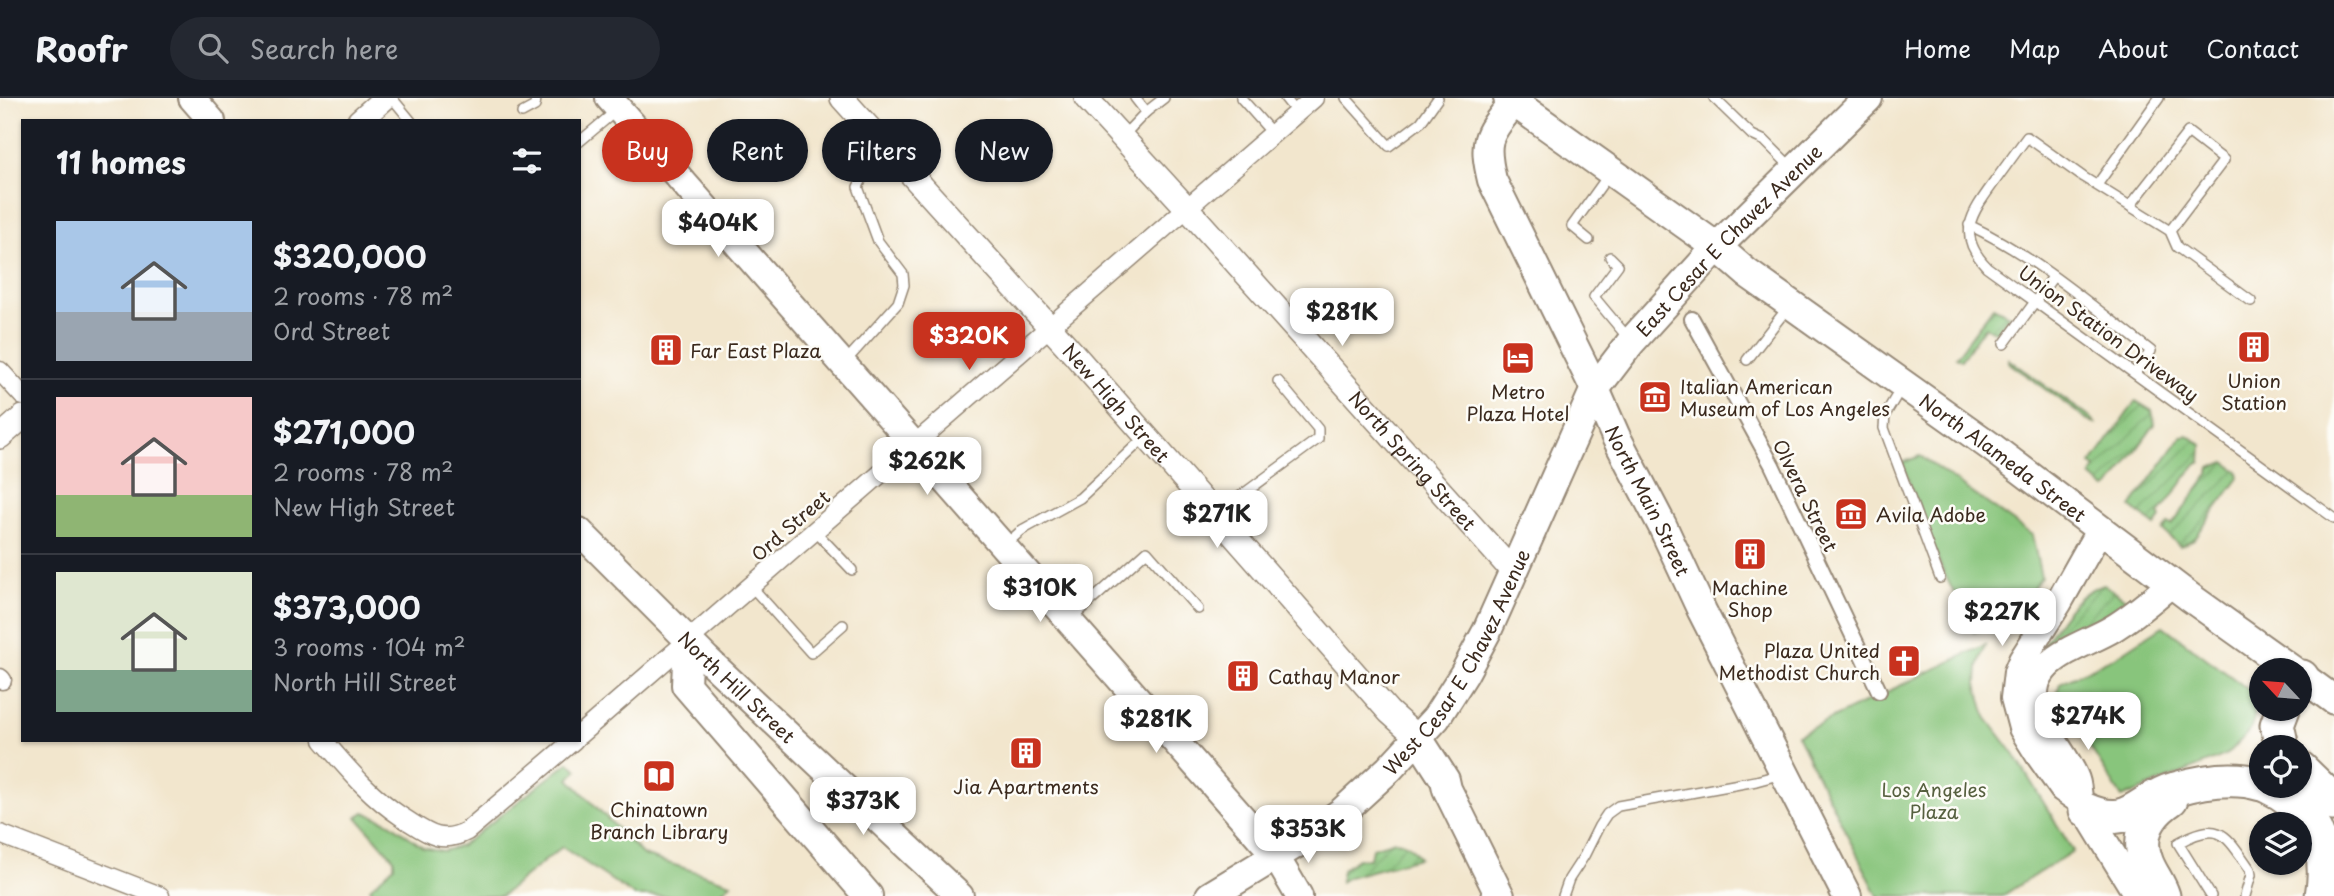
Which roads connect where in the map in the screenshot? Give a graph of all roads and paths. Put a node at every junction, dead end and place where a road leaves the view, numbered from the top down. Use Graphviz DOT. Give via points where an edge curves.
graph roads {
  1 [pos="192,98"];
  2 [pos="385,98"];
  3 [pos="392,98"];
  4 [pos="842,98"];
  5 [pos="1086,98"];
  6 [pos="1135,98"];
  7 [pos="1164,98"];
  8 [pos="1241,98"];
  9 [pos="1285,98"];
  10 [pos="1314,98"];
  11 [pos="1346,98"];
  12 [pos="1438,98"];
  13 [pos="1714,98"];
  14 [pos="1868,98"];
  15 [pos="2159,98"];
  16 [pos="1514,99"];
  17 [pos="536,102"];
  18 [pos="613,103"];
  19 [pos="1146,112"];
  20 [pos="522,113"];
  21 [pos="1297,113"];
  22 [pos="210,119"];
  23 [pos="361,119"];
  24 [pos="409,119"];
  25 [pos="861,119"];
  26 [pos="1273,134"];
  27 [pos="1122,138"];
  28 [pos="581,140"];
  29 [pos="1795,170"];
  30 [pos="1611,172"];
  31 [pos="860,182"];
  32 [pos="917,182"];
  33 [pos="2097,185"];
  34 [pos="1186,206"];
  35 [pos="2130,206"];
  36 [pos="1969,225"];
  37 [pos="2170,231"];
  38 [pos="1589,240"];
  39 [pos="1717,247"];
  40 [pos="1610,257"];
  41 [pos="2053,277"];
  42 [pos="2035,301"];
  43 [pos="2251,301"];
  44 [pos="1791,303"];
  45 [pos="1692,319"];
  46 [pos="1049,328"];
  47 [pos="1631,342"];
  48 [pos="2004,344"];
  49 [pos="1747,360"];
  50 [pos="842,365"];
  51 [pos="0,371"];
  52 [pos="2135,373"];
  53 [pos="1278,381"];
  54 [pos="1904,384"];
  55 [pos="1595,389"];
  56 [pos="21,394"];
  57 [pos="21,419"];
  58 [pos="1146,436"];
  59 [pos="0,438"];
  60 [pos="914,446"];
  61 [pos="1215,515"];
  62 [pos="2334,518"];
  63 [pos="2100,528"];
  64 [pos="815,531"];
  65 [pos="581,533"];
  66 [pos="1003,547"];
  67 [pos="852,570"];
  68 [pos="1514,573"];
  69 [pos="1940,578"];
  70 [pos="2172,583"];
  71 [pos="751,586"];
  72 [pos="1198,609"];
  73 [pos="1069,621"];
  74 [pos="843,625"];
  75 [pos="688,640"];
  76 [pos="2274,658"];
  77 [pos="2312,685"];
  78 [pos="1879,691"];
  79 [pos="2334,700"];
  80 [pos="581,733"];
  81 [pos="1418,738"];
  82 [pos="325,742"];
  83 [pos="571,742"];
  84 [pos="1783,774"];
  85 [pos="2312,780"];
  86 [pos="2249,782"];
  87 [pos="2201,785"];
  88 [pos="2289,798"];
  89 [pos="2334,804"];
  90 [pos="2083,805"];
  91 [pos="0,834"];
  92 [pos="1275,855"];
  93 [pos="160,896"];
  94 [pos="868,896"];
  95 [pos="960,896"];
  96 [pos="1210,896"];
  97 [pos="1299,896"];
  98 [pos="1500,896"];
  99 [pos="1563,896"];
  100 [pos="1847,896"];
  101 [pos="2138,896"];
  102 [pos="2163,896"];
  103 [pos="2211,896"];
  104 [pos="2245,896"];
  105 [pos="2322,896"];
  1 -- 22 [label="main road"];
  2 -- 23 [label="street"];
  3 -- 24 [label="lane"];
  4 -- 25 [label="street, New High Street"];
  5 -- 27 [label="street, North Spring Street"];
  6 -- 19 [label="lane"];
  7 -- 19 [label="lane"];
  8 -- 26 [label="lane"];
  9 -- 21 [label="lane"];
  10 -- 21 [label="street, Ord Street"];
  11 -- 12 [label="lane" via="1389,146 1421,122"];
  13 -- 29 [label="lane"];
  14 -- 29 [label="main road, East Cesar E Chavez Avenue"];
  15 -- 33 [label="lane"];
  16 -- 30 [label="main road, North Alameda Street"];
  16 -- 55 [label="main road, North Main Street" via="1488,140 1485,154 1492,180"];
  17 -- 20 [label="lane"];
  18 -- 28 [label="lane"];
  18 -- 50 [label="main road"];
  19 -- 27 [label="lane"];
  21 -- 26 [label="street, Ord Street"];
  26 -- 34 [label="street, Ord Street"];
  27 -- 34 [label="street, North Spring Street"];
  29 -- 39 [label="main road, East Cesar E Chavez Avenue"];
  30 -- 38 [label="lane" via="1572,226"];
  30 -- 39 [label="main road, North Alameda Street"];
  31 -- 50 [label="lane" via="858,187 878,241 903,274 904,285 898,303"];
  32 -- 46 [label="street, New High Street"];
  33 -- 35 [label="lane"];
  33 -- 36 [label="lane" via="2027,137 1975,208"];
  34 -- 46 [label="street, Ord Street"];
  34 -- 68 [label="street, North Spring Street"];
  35 -- 37 [label="lane"];
  35 -- 37 [label="lane" via="2188,132 2224,160"];
  36 -- 41 [label="lane"];
  36 -- 42 [label="lane, Union Station Driveway" via="1979,259"];
  37 -- 43 [label="lane" via="2177,247"];
  39 -- 44 [label="main road, North Alameda Street"];
  39 -- 47 [label="main road, East Cesar E Chavez Avenue"];
  40 -- 47 [label="lane" via="1618,264 1594,297"];
  41 -- 42 [label="lane"];
  41 -- 52 [label="lane" via="2151,351"];
  42 -- 48 [label="lane"];
  42 -- 52 [label="lane, Union Station Driveway"];
  44 -- 49 [label="lane"];
  44 -- 54 [label="main road, North Alameda Street"];
  45 -- 78 [label="street, Olvera Street" via="1772,465"];
  46 -- 58 [label="street, New High Street"];
  46 -- 60 [label="street, Ord Street"];
  47 -- 55 [label="main road, East Cesar E Chavez Avenue"];
  50 -- 60 [label="main road"];
  51 -- 56 [label="street"];
  52 -- 62 [label="lane, Union Station Driveway"];
  53 -- 61 [label="lane" via="1318,429 1318,439"];
  54 -- 63 [label="main road, North Alameda Street"];
  54 -- 69 [label="lane" via="1885,415 1884,428"];
  55 -- 68 [label="main road, West Cesar E Chavez Avenue"];
  55 -- 84 [label="main road, North Main Street"];
  57 -- 59 [label="street"];
  58 -- 61 [label="street, New High Street"];
  58 -- 66 [label="lane" via="1080,498 1022,530"];
  60 -- 64 [label="street, Ord Street"];
  60 -- 66 [label="main road"];
  61 -- 81 [label="street, New High Street" via="1389,712"];
  63 -- 70 [label="main road, North Alameda Street"];
  63 -- 90 [label="main road" via="2022,660 2015,685 2022,728 2063,789"];
  64 -- 67 [label="lane"];
  64 -- 71 [label="street, Ord Street"];
  65 -- 75 [label="main road, North Hill Street"];
  66 -- 73 [label="main road"];
  68 -- 81 [label="main road, West Cesar E Chavez Avenue" via="1464,674"];
  70 -- 76 [label="main road, North Alameda Street"];
  70 -- 90 [label="main road" via="2113,629 2054,659 2039,677 2035,688 2038,713 2076,779"];
  71 -- 74 [label="lane" via="811,653"];
  71 -- 75 [label="street, Ord Street"];
  72 -- 73 [label="lane" via="1147,551"];
  73 -- 92 [label="main road"];
  75 -- 80 [label="street, Ord Street"];
  75 -- 94 [label="main road" via="686,685"];
  75 -- 95 [label="main road, North Hill Street"];
  77 -- 79 [label="main road, North Alameda Street"];
  81 -- 92 [label="main road, West Cesar E Chavez Avenue" via="1361,796"];
  81 -- 98 [label="main road" via="1445,780"];
  82 -- 83 [label="street" via="382,804 428,834 444,838 467,831"];
  84 -- 99 [label="lane" via="1618,806 1599,826"];
  84 -- 100 [label="main road, North Main Street"];
  85 -- 89 [label="highway"];
  86 -- 87 [label="highway"];
  87 -- 90 [label="highway" via="2174,789 2111,819"];
  87 -- 102 [label="highway" via="2159,807 2145,828 2146,862"];
  88 -- 105 [label="highway" via="2312,824 2323,852"];
  90 -- 101 [label="main road"];
  91 -- 93 [label="street"];
  92 -- 96 [label="main road, West Cesar E Chavez Avenue"];
  92 -- 97 [label="main road"];
  103 -- 104 [label="lane" via="2178,844 2197,832 2228,837 2250,869"];
}
